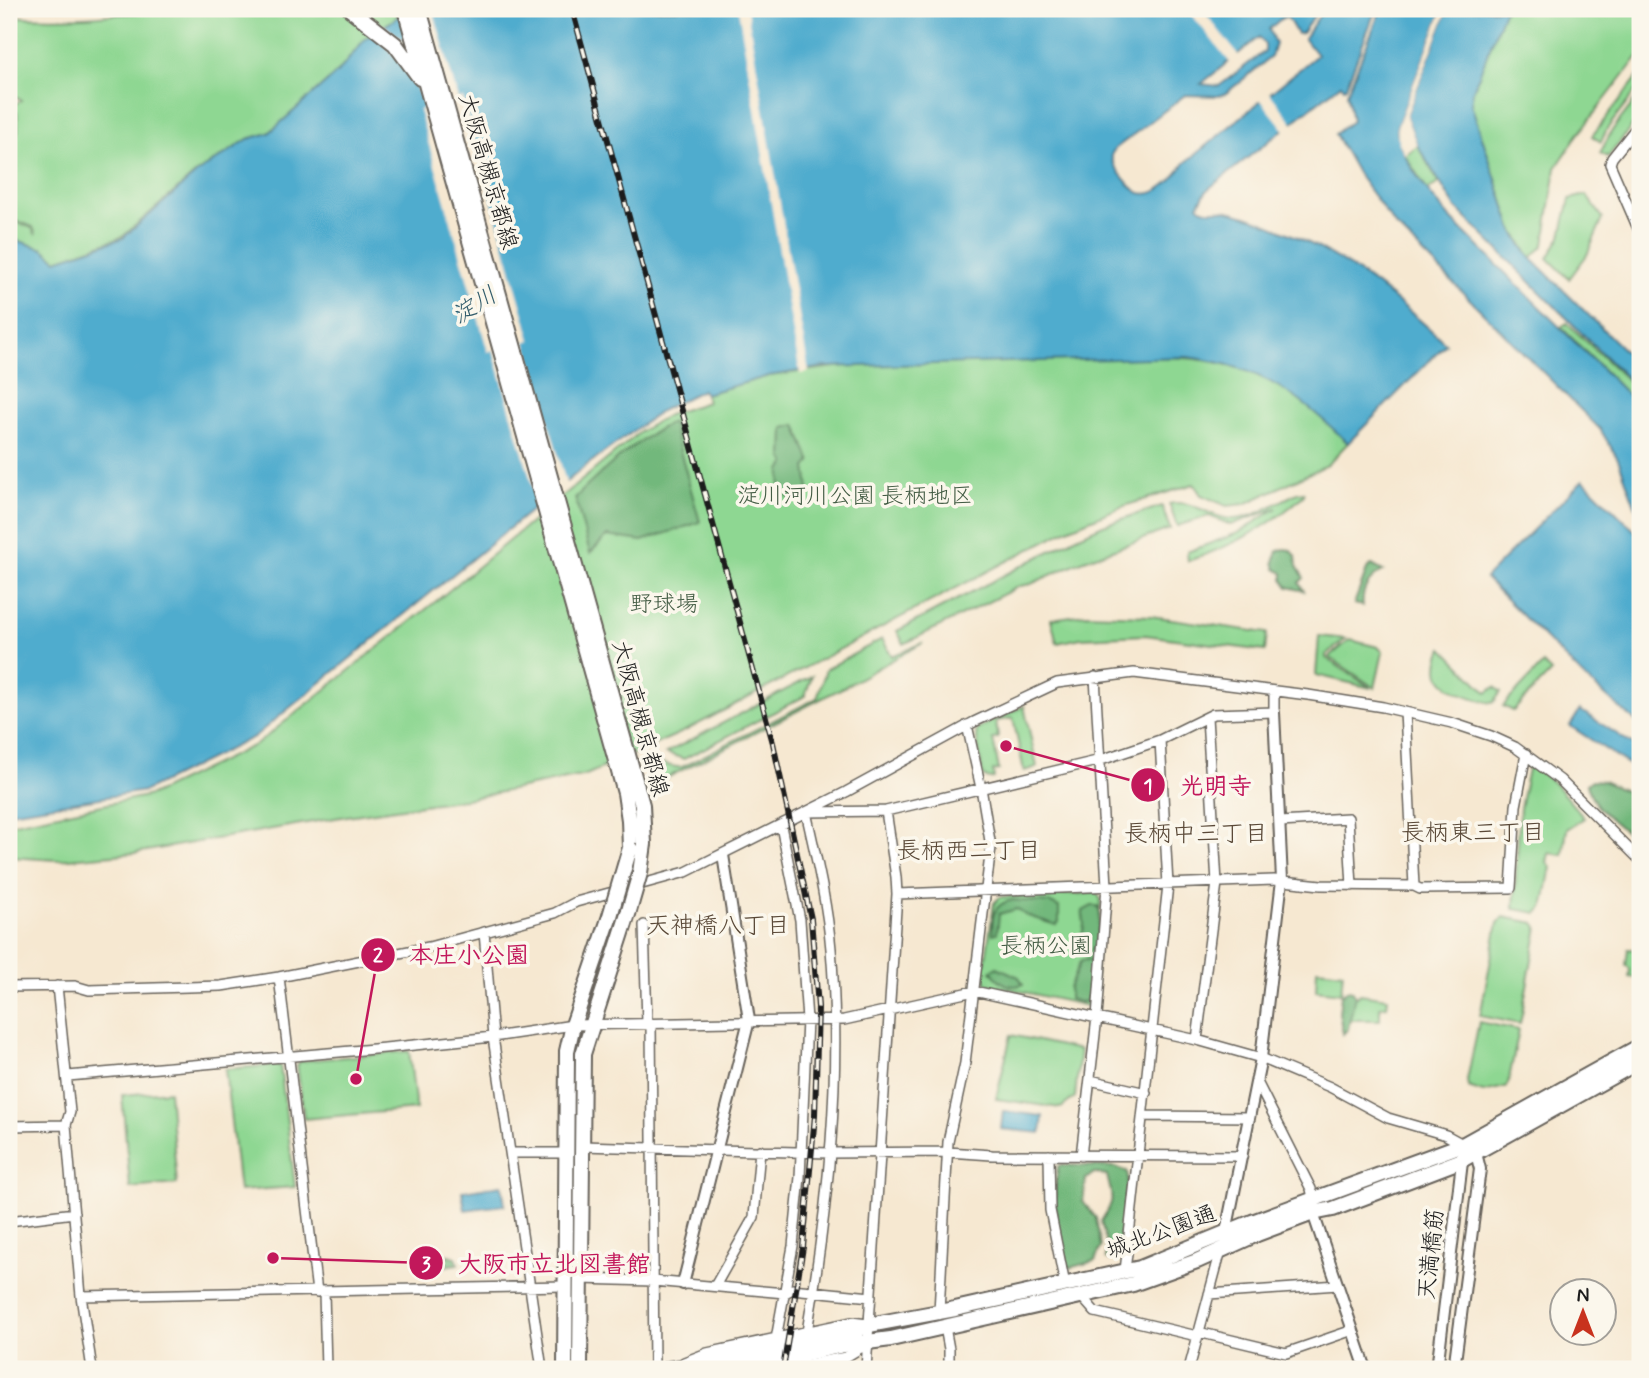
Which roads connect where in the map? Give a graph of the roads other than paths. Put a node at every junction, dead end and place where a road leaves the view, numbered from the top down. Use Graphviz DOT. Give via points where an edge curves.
graph roads {
  1 [pos="350,9"];
  2 [pos="404,9"];
  3 [pos="419,9"];
  4 [pos="428,91"];
  5 [pos="1640,123"];
  6 [pos="1640,233"];
  7 [pos="1096,677"];
  8 [pos="1274,692"];
  9 [pos="1274,712"];
  10 [pos="1405,712"];
  11 [pos="1207,717"];
  12 [pos="967,725"];
  13 [pos="1160,740"];
  14 [pos="1526,754"];
  15 [pos="1101,760"];
  16 [pos="981,788"];
  17 [pos="886,811"];
  18 [pos="806,812"];
  19 [pos="636,814"];
  20 [pos="1280,822"];
  21 [pos="781,825"];
  22 [pos="637,846"];
  23 [pos="723,855"];
  24 [pos="1640,860"];
  25 [pos="1282,880"];
  26 [pos="1217,883"];
  27 [pos="1168,885"];
  28 [pos="1107,886"];
  29 [pos="1352,886"];
  30 [pos="1414,886"];
  31 [pos="986,890"];
  32 [pos="897,894"];
  33 [pos="644,925"];
  34 [pos="484,932"];
  35 [pos="279,977"];
  36 [pos="57,986"];
  37 [pos="9,987"];
  38 [pos="974,991"];
  39 [pos="889,1008"];
  40 [pos="1097,1017"];
  41 [pos="748,1020"];
  42 [pos="811,1020"];
  43 [pos="832,1020"];
  44 [pos="590,1024"];
  45 [pos="649,1024"];
  46 [pos="573,1025"];
  47 [pos="1153,1031"];
  48 [pos="493,1037"];
  49 [pos="1196,1040"];
  50 [pos="1640,1046"];
  51 [pos="289,1057"];
  52 [pos="1261,1058"];
  53 [pos="1640,1061"];
  54 [pos="68,1076"];
  55 [pos="1090,1080"];
  56 [pos="1256,1082"];
  57 [pos="1146,1093"];
  58 [pos="1144,1116"];
  59 [pos="1250,1117"];
  60 [pos="66,1125"];
  61 [pos="9,1126"];
  62 [pos="582,1146"];
  63 [pos="652,1148"];
  64 [pos="716,1148"];
  65 [pos="1470,1149"];
  66 [pos="760,1150"];
  67 [pos="802,1151"];
  68 [pos="879,1152"];
  69 [pos="948,1152"];
  70 [pos="511,1153"];
  71 [pos="566,1153"];
  72 [pos="829,1153"];
  73 [pos="1049,1155"];
  74 [pos="1081,1156"];
  75 [pos="1138,1156"];
  76 [pos="1242,1156"];
  77 [pos="1462,1160"];
  78 [pos="1437,1170"];
  79 [pos="1458,1191"];
  80 [pos="1314,1206"];
  81 [pos="74,1213"];
  82 [pos="9,1221"];
  83 [pos="1226,1232"];
  84 [pos="1222,1248"];
  85 [pos="1125,1271"];
  86 [pos="580,1279"];
  87 [pos="653,1281"];
  88 [pos="683,1284"];
  89 [pos="1065,1285"];
  90 [pos="1338,1285"];
  91 [pos="530,1286"];
  92 [pos="565,1286"];
  93 [pos="715,1286"];
  94 [pos="320,1292"];
  95 [pos="814,1292"];
  96 [pos="785,1293"];
  97 [pos="1209,1294"];
  98 [pos="81,1296"];
  99 [pos="1081,1296"];
  100 [pos="871,1297"];
  101 [pos="939,1312"];
  102 [pos="869,1325"];
  103 [pos="945,1327"];
  104 [pos="1353,1330"];
  105 [pos="807,1332"];
  106 [pos="1198,1334"];
  107 [pos="776,1339"];
  108 [pos="869,1343"];
  109 [pos="801,1367"];
  110 [pos="92,1369"];
  111 [pos="326,1369"];
  112 [pos="542,1369"];
  113 [pos="565,1369"];
  114 [pos="580,1369"];
  115 [pos="654,1369"];
  116 [pos="667,1369"];
  117 [pos="732,1369"];
  118 [pos="781,1369"];
  119 [pos="866,1369"];
  120 [pos="949,1369"];
  121 [pos="1189,1369"];
  122 [pos="1366,1369"];
  123 [pos="1437,1369"];
  124 [pos="1454,1369"];
  1 -- 4 [label="main road, 大阪高槻京都線" via="395,44"];
  2 -- 4 [label="main road, 大阪高槻京都線"];
  3 -- 19 [label="main road, 大阪高槻京都線"];
  4 -- 19 [label="main road, 大阪高槻京都線" via="617,766"];
  5 -- 6 [label="street" via="1610,164"];
  7 -- 8 [label="street" via="1134,673"];
  7 -- 12 [label="street" via="1057,682"];
  7 -- 15 [label="street"];
  8 -- 9 [label="street"];
  8 -- 10 [label="street"];
  9 -- 11 [label="street"];
  9 -- 20 [label="street"];
  10 -- 14 [label="street" via="1491,736"];
  10 -- 30 [label="street"];
  11 -- 13 [label="street"];
  11 -- 26 [label="street"];
  12 -- 16 [label="street"];
  12 -- 18 [label="street"];
  13 -- 15 [label="street"];
  13 -- 27 [label="street"];
  14 -- 24 [label="street" via="1560,780"];
  14 -- 30 [label="street" via="1516,806 1511,888"];
  15 -- 16 [label="street"];
  15 -- 28 [label="street"];
  16 -- 17 [label="street"];
  16 -- 31 [label="street" via="991,847"];
  17 -- 18 [label="street"];
  17 -- 32 [label="street"];
  18 -- 21 [label="street"];
  18 -- 43 [label="street" via="827,917"];
  19 -- 22 [label="main road, 大阪高槻京都線"];
  20 -- 25 [label="street"];
  20 -- 29 [label="street" via="1348,818"];
  21 -- 23 [label="street"];
  21 -- 42 [label="street" via="800,920"];
  22 -- 44 [label="main road, 大阪高槻京都線, bridge" via="640,873"];
  22 -- 46 [label="main road, 大阪高槻京都線, bridge"];
  23 -- 34 [label="street" via="686,872"];
  23 -- 41 [label="street"];
  25 -- 26 [label="street"];
  25 -- 29 [label="street"];
  25 -- 52 [label="street"];
  26 -- 27 [label="street"];
  26 -- 49 [label="street"];
  27 -- 28 [label="street"];
  27 -- 47 [label="street"];
  28 -- 31 [label="street"];
  28 -- 40 [label="street"];
  29 -- 30 [label="street"];
  31 -- 32 [label="street"];
  31 -- 38 [label="street"];
  32 -- 39 [label="street"];
  33 -- 45 [label="street"];
  34 -- 35 [label="street"];
  34 -- 48 [label="street"];
  35 -- 36 [label="street" via="221,986 89,990"];
  35 -- 51 [label="street"];
  36 -- 37 [label="street"];
  36 -- 54 [label="street"];
  38 -- 39 [label="street"];
  38 -- 40 [label="street"];
  38 -- 69 [label="street"];
  39 -- 43 [label="street"];
  39 -- 68 [label="street"];
  40 -- 47 [label="street"];
  40 -- 55 [label="street"];
  41 -- 42 [label="street"];
  41 -- 45 [label="street"];
  41 -- 64 [label="street"];
  42 -- 43 [label="street"];
  42 -- 67 [label="street"];
  43 -- 72 [label="street"];
  44 -- 45 [label="street"];
  44 -- 46 [label="street"];
  44 -- 62 [label="main road, 大阪高槻京都線" via="582,1061"];
  45 -- 63 [label="street"];
  46 -- 48 [label="street"];
  46 -- 71 [label="main road, 大阪高槻京都線" via="567,1051"];
  47 -- 49 [label="street"];
  47 -- 57 [label="street"];
  48 -- 51 [label="street"];
  48 -- 70 [label="street"];
  49 -- 52 [label="street"];
  50 -- 65 [label="main road, 城北公園通"];
  51 -- 54 [label="street"];
  51 -- 94 [label="street"];
  52 -- 56 [label="street"];
  52 -- 65 [label="street" via="1388,1118 1446,1135"];
  53 -- 65 [label="main road, 城北公園通"];
  54 -- 60 [label="street"];
  55 -- 57 [label="street"];
  55 -- 74 [label="street"];
  56 -- 59 [label="street"];
  56 -- 80 [label="street"];
  57 -- 58 [label="street"];
  58 -- 59 [label="street"];
  58 -- 75 [label="street"];
  59 -- 76 [label="street"];
  60 -- 61 [label="street"];
  60 -- 81 [label="street"];
  62 -- 63 [label="street"];
  62 -- 86 [label="main road, 大阪高槻京都線"];
  63 -- 64 [label="street"];
  63 -- 87 [label="street"];
  64 -- 66 [label="street"];
  64 -- 88 [label="street"];
  65 -- 77 [label="main road, 城北公園通"];
  65 -- 80 [label="main road, 城北公園通"];
  65 -- 124 [label="street, 天満橋筋" via="1480,1169"];
  66 -- 67 [label="street"];
  66 -- 93 [label="street" via="754,1217"];
  67 -- 72 [label="street"];
  67 -- 96 [label="street"];
  68 -- 69 [label="street"];
  68 -- 72 [label="street"];
  68 -- 100 [label="street"];
  69 -- 73 [label="street"];
  69 -- 101 [label="street"];
  70 -- 71 [label="street"];
  70 -- 91 [label="street"];
  71 -- 92 [label="main road, 大阪高槻京都線"];
  72 -- 95 [label="street"];
  73 -- 74 [label="street"];
  73 -- 89 [label="street" via="1050,1210"];
  74 -- 75 [label="street"];
  75 -- 76 [label="street"];
  75 -- 85 [label="street"];
  76 -- 83 [label="street"];
  77 -- 78 [label="main road, 城北公園通"];
  77 -- 79 [label="street, 天満橋筋"];
  78 -- 79 [label="street" via="1455,1173"];
  78 -- 80 [label="main road, 城北公園通" via="1333,1209"];
  79 -- 123 [label="street, 天満橋筋"];
  80 -- 83 [label="main road, 城北公園通"];
  80 -- 84 [label="main road, 城北公園通"];
  80 -- 90 [label="street"];
  81 -- 82 [label="street"];
  81 -- 98 [label="street"];
  83 -- 84 [label="street"];
  83 -- 85 [label="main road, 城北公園通"];
  84 -- 97 [label="street"];
  84 -- 99 [label="main road, 城北公園通" via="1133,1284"];
  85 -- 89 [label="main road, 城北公園通"];
  86 -- 87 [label="street"];
  86 -- 114 [label="main road, 大阪高槻京都線"];
  87 -- 88 [label="street"];
  87 -- 115 [label="street"];
  88 -- 93 [label="street"];
  89 -- 101 [label="main road, 城北公園通"];
  90 -- 97 [label="street"];
  90 -- 104 [label="street"];
  91 -- 92 [label="street"];
  91 -- 94 [label="street"];
  91 -- 112 [label="street"];
  92 -- 113 [label="main road, 大阪高槻京都線"];
  93 -- 96 [label="street"];
  94 -- 98 [label="street"];
  94 -- 111 [label="street"];
  95 -- 96 [label="street" via="792,1289"];
  95 -- 100 [label="street"];
  95 -- 105 [label="street"];
  96 -- 107 [label="street"];
  97 -- 106 [label="street"];
  98 -- 110 [label="street"];
  99 -- 103 [label="main road, 城北公園通"];
  99 -- 106 [label="street" via="1096,1312"];
  100 -- 102 [label="street"];
  101 -- 102 [label="main road, 城北公園通"];
  102 -- 105 [label="street" via="851,1322"];
  102 -- 108 [label="street"];
  102 -- 116 [label="main road, 城北公園通"];
  103 -- 108 [label="main road, 城北公園通"];
  103 -- 120 [label="street"];
  104 -- 106 [label="street" via="1286,1353"];
  104 -- 122 [label="street"];
  105 -- 107 [label="street"];
  106 -- 121 [label="street"];
  107 -- 116 [label="street" via="707,1353"];
  108 -- 109 [label="street" via="846,1357"];
  108 -- 117 [label="main road, 城北公園通"];
  108 -- 119 [label="street"];
  109 -- 118 [label="street"];
}
